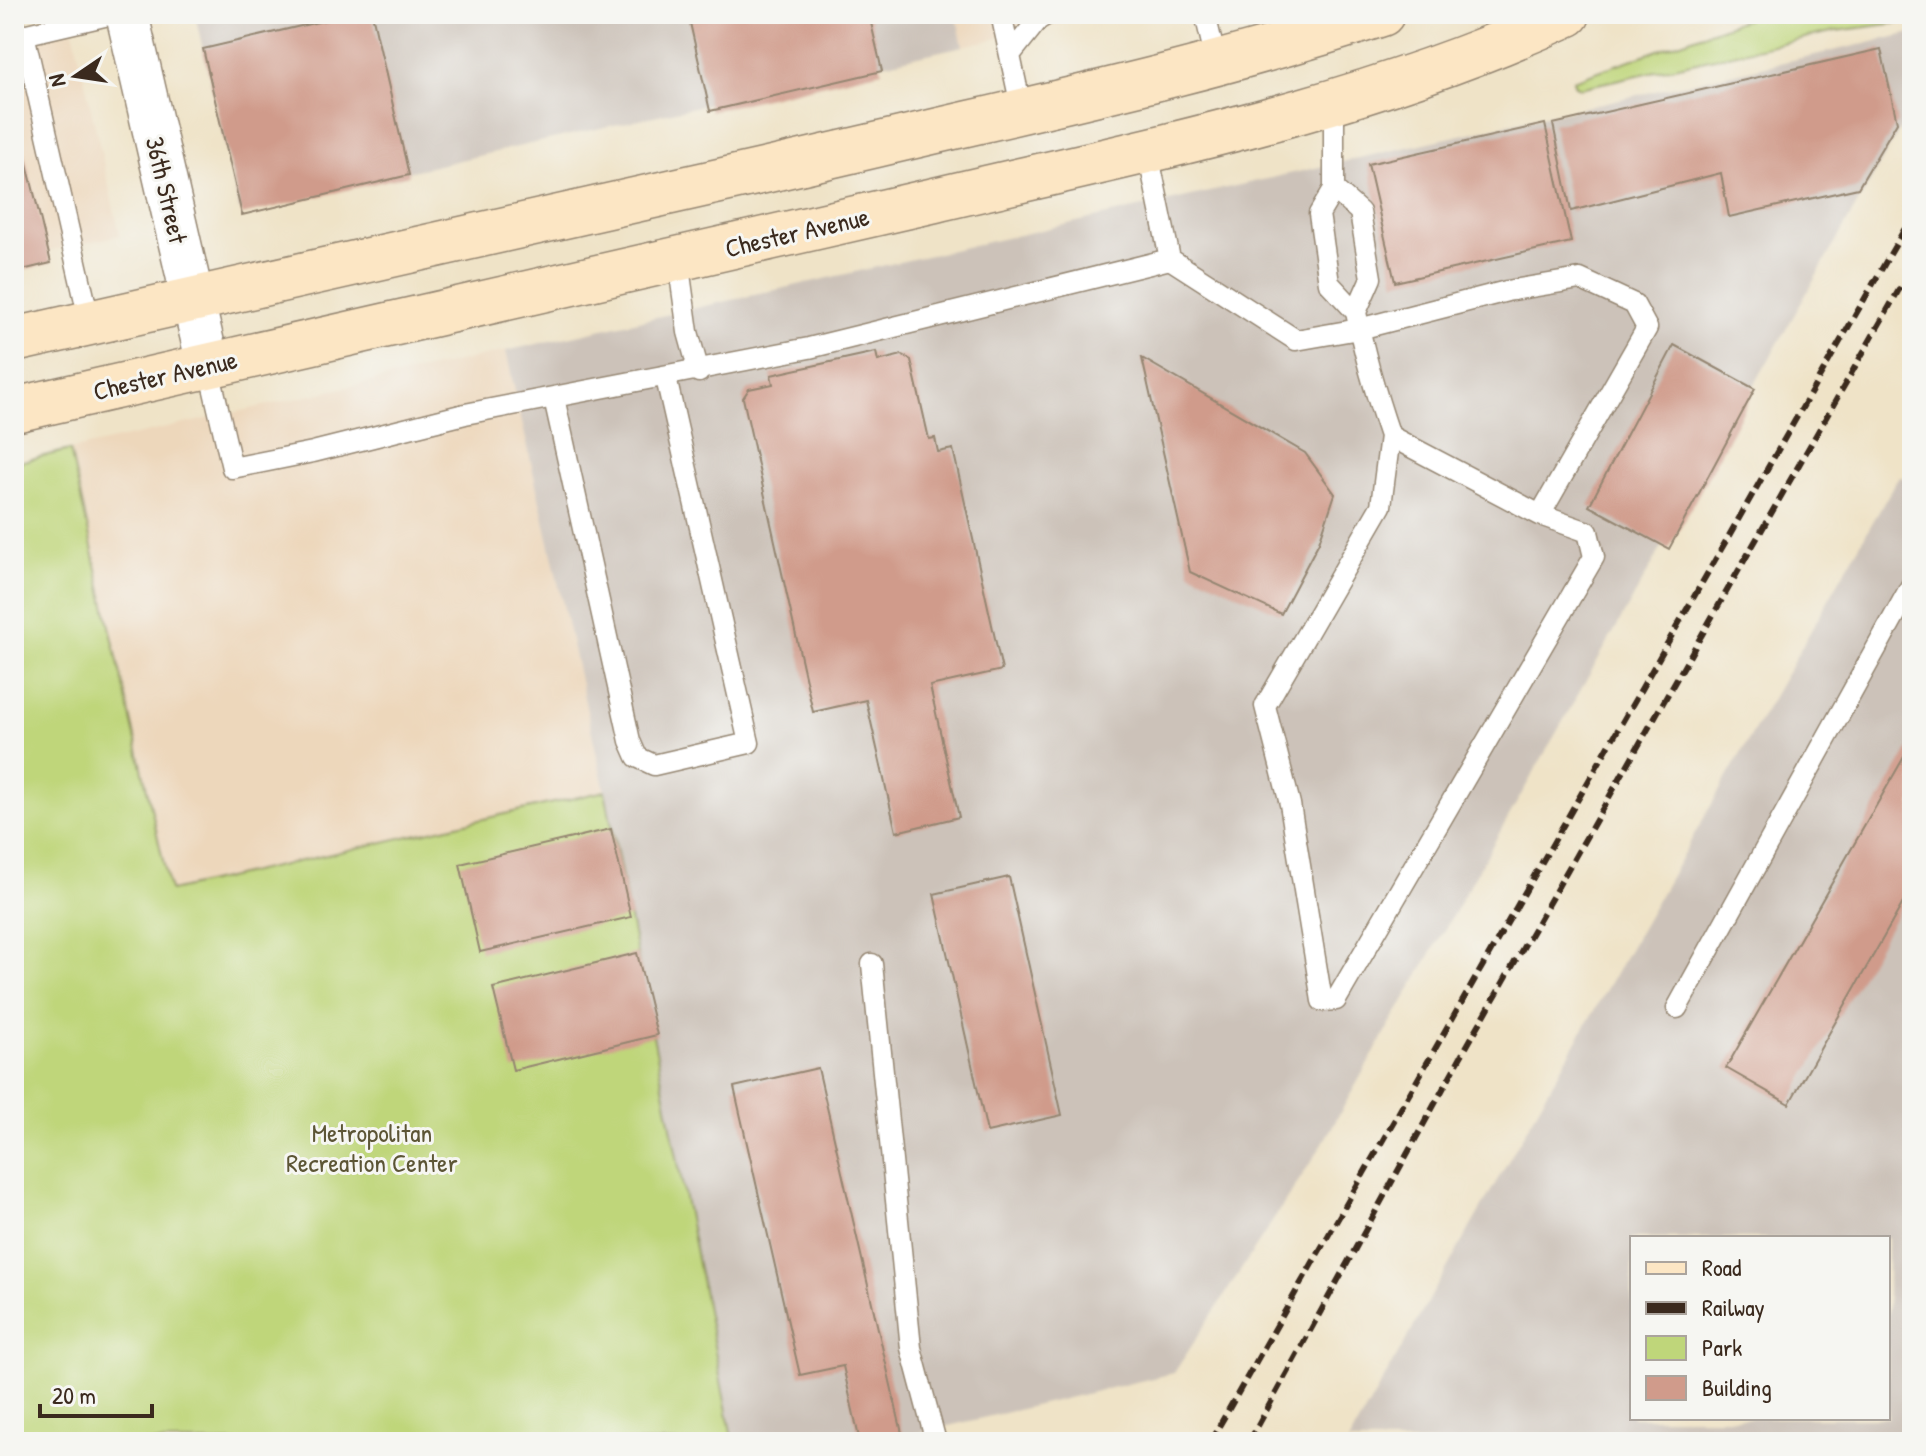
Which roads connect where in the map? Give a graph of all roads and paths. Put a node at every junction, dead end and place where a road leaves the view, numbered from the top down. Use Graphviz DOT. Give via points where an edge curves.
graph roads {
  1 [pos="113,14"];
  2 [pos="127,14"];
  3 [pos="1001,14"];
  4 [pos="1048,14"];
  5 [pos="1205,14"];
  6 [pos="1382,14"];
  7 [pos="1568,14"];
  8 [pos="1324,23"];
  9 [pos="19,36"];
  10 [pos="1010,55"];
  11 [pos="1216,61"];
  12 [pos="1334,101"];
  13 [pos="1022,111"];
  14 [pos="1147,148"];
  15 [pos="1334,189"];
  16 [pos="1170,259"];
  17 [pos="678,260"];
  18 [pos="192,300"];
  19 [pos="1358,320"];
  20 [pos="90,323"];
  21 [pos="14,340"];
  22 [pos="208,365"];
  23 [pos="699,372"];
  24 [pos="666,378"];
  25 [pos="554,398"];
  26 [pos="14,410"];
  27 [pos="1390,436"];
  28 [pos="1540,515"];
  29 [pos="1912,584"];
  30 [pos="872,964"];
  31 [pos="1677,1008"];
  32 [pos="936,1442"];
  1 -- 9 [label="lane"];
  2 -- 18 [label="street, 36th Street"];
  3 -- 10 [label="lane"];
  4 -- 10 [label="lane"];
  5 -- 11 [label="lane"];
  6 -- 8 [label="main road"];
  7 -- 12 [label="main road, Chester Avenue" via="1502,45"];
  8 -- 11 [label="main road"];
  8 -- 12 [label="main road"];
  9 -- 20 [label="lane"];
  10 -- 13 [label="lane"];
  11 -- 13 [label="main road"];
  12 -- 14 [label="main road, Chester Avenue"];
  12 -- 15 [label="lane"];
  13 -- 18 [label="main road"];
  14 -- 16 [label="lane"];
  14 -- 17 [label="main road, Chester Avenue"];
  15 -- 19 [label="lane" via="1360,212 1371,278"];
  15 -- 19 [label="lane" via="1319,214 1329,283"];
  16 -- 19 [label="lane" via="1296,340"];
  16 -- 23 [label="lane"];
  17 -- 22 [label="main road, Chester Avenue"];
  17 -- 23 [label="lane"];
  18 -- 20 [label="main road"];
  18 -- 22 [label="street, 36th Street"];
  19 -- 27 [label="lane"];
  19 -- 28 [label="lane" via="1580,279 1634,304 1647,328"];
  20 -- 21 [label="main road"];
  22 -- 25 [label="lane" via="232,468"];
  22 -- 26 [label="main road, Chester Avenue"];
  23 -- 24 [label="lane"];
  24 -- 25 [label="lane"];
  24 -- 25 [label="lane" via="749,743 654,765 637,757 630,741"];
  27 -- 28 [label="lane"];
  27 -- 28 [label="lane" via="1381,506 1265,706 1290,804 1322,1001 1336,1000 1594,557 1588,532"];
  29 -- 31 [label="lane"];
  30 -- 32 [label="lane" via="911,1348"];
}
